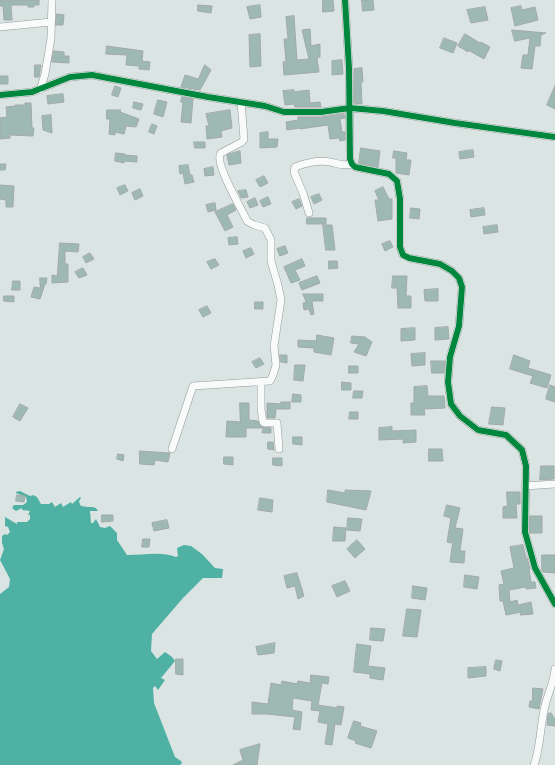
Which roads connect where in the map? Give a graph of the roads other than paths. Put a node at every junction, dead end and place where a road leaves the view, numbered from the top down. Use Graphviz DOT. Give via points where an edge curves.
graph roads {
  1 [pos="52,0"];
  2 [pos="345,0"];
  3 [pos="51,22"];
  4 [pos="0,27"];
  5 [pos="40,90"];
  6 [pos="0,95"];
  7 [pos="241,102"];
  8 [pos="350,108"];
  9 [pos="555,137"];
  10 [pos="352,164"];
  11 [pos="309,213"];
  12 [pos="261,382"];
  13 [pos="172,449"];
  14 [pos="279,449"];
  15 [pos="555,484"];
  16 [pos="525,486"];
  17 [pos="555,604"];
  18 [pos="555,669"];
  19 [pos="534,765"];
  1 -- 3 [label="street"];
  2 -- 8 [label="street"];
  3 -- 4 [label="street"];
  3 -- 5 [label="street" via="51,38"];
  5 -- 6 [label="street"];
  5 -- 7 [label="street" via="70,77 92,75"];
  7 -- 8 [label="street" via="284,112 321,112"];
  7 -- 12 [label="street" via="244,139 221,153 218,159 247,220 265,228 271,240 270,261 281,300 274,346 276,365 270,381"];
  8 -- 9 [label="street"];
  8 -- 10 [label="street"];
  10 -- 11 [label="street" via="342,166 317,161 295,167 294,172"];
  10 -- 16 [label="street" via="355,167 390,174 397,181 400,199 400,247 403,254 409,258 440,264 459,278 462,288 459,326 450,357 448,382 451,404 460,416 478,430 506,435 522,450 526,466"];
  12 -- 13 [label="street" via="193,386"];
  12 -- 14 [label="street" via="263,422 277,423"];
  15 -- 16 [label="street"];
  16 -- 17 [label="street" via="525,532 535,568"];
  18 -- 19 [label="street"];
}
